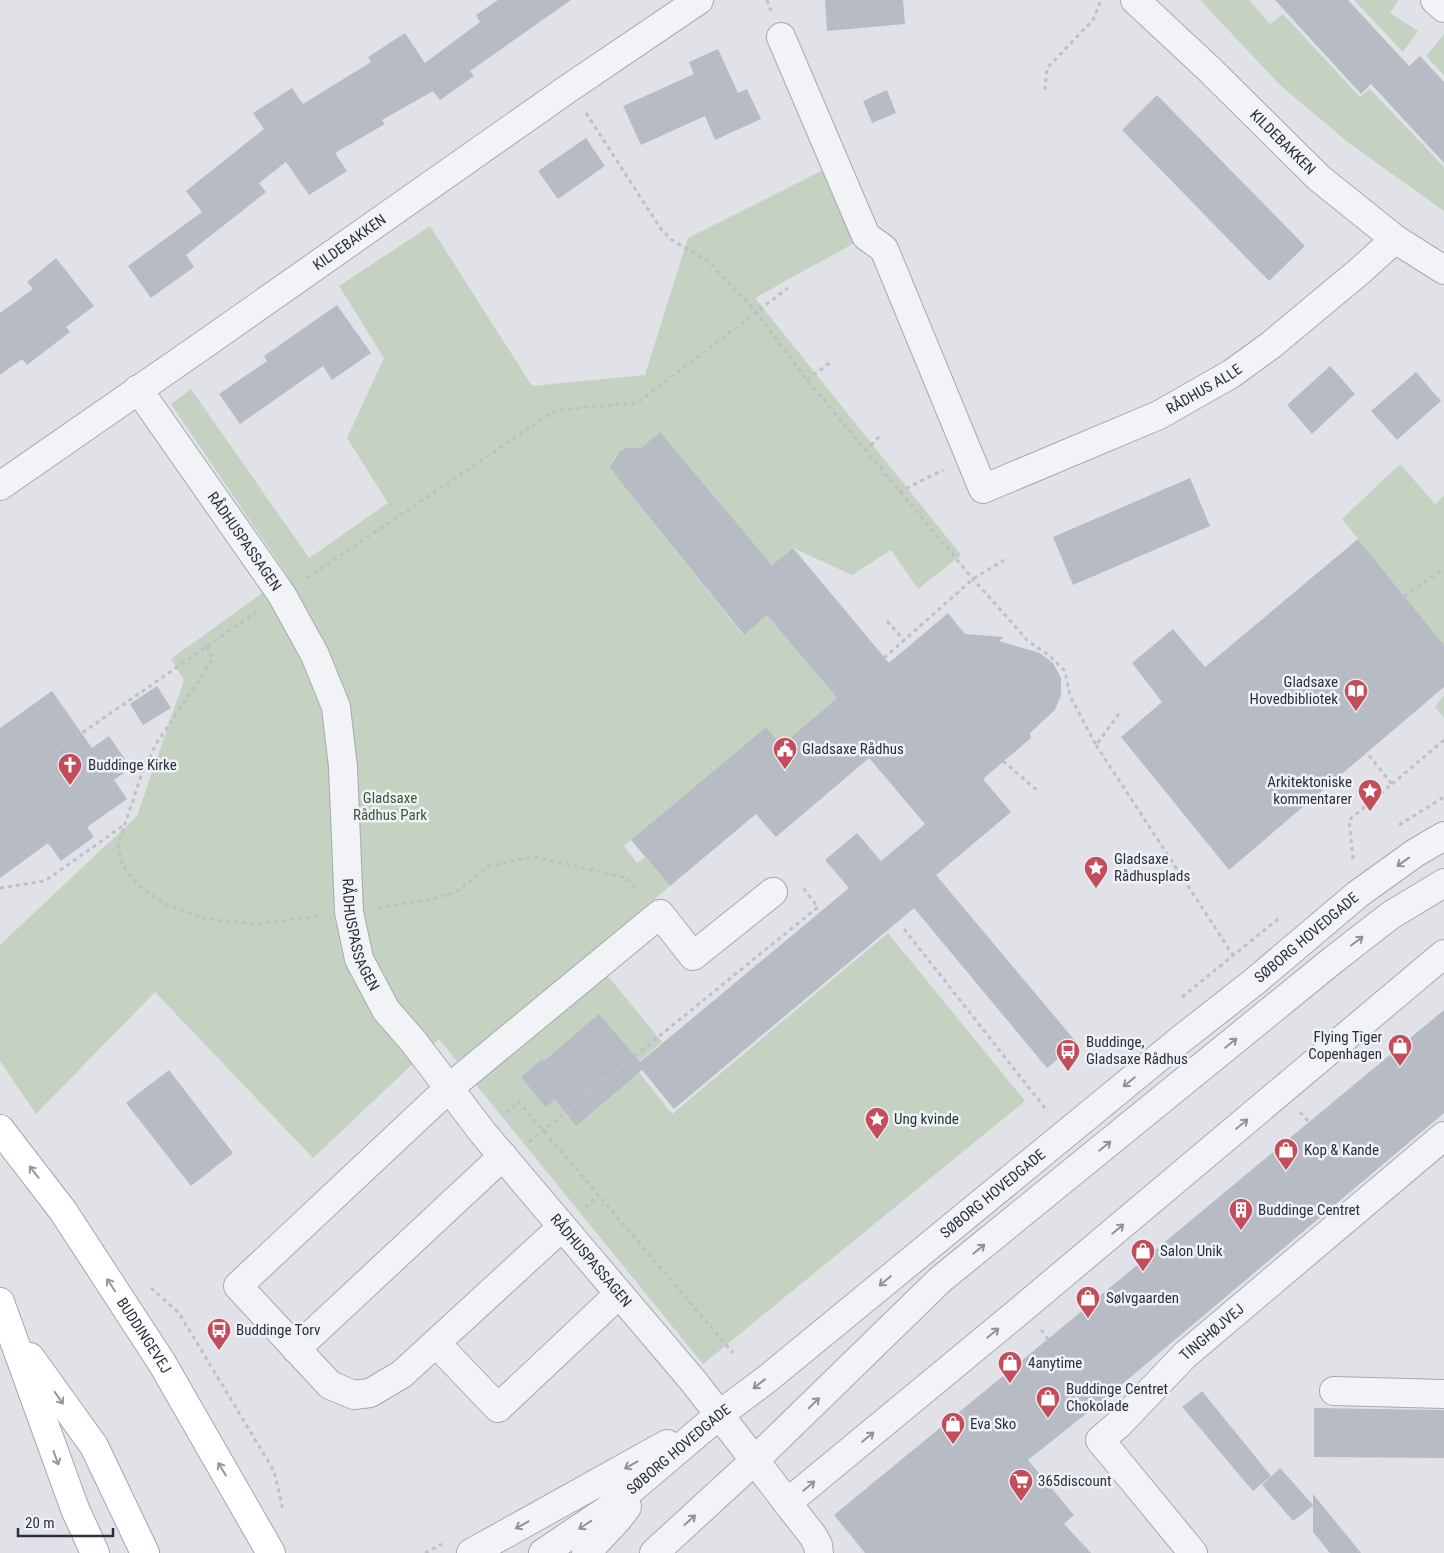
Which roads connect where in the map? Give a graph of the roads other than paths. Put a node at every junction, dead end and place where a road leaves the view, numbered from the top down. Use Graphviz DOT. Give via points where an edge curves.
graph roads {
  1 [pos="699,0"];
  2 [pos="1135,0"];
  3 [pos="1434,0"];
  4 [pos="1444,8"];
  5 [pos="781,37"];
  6 [pos="1395,239"];
  7 [pos="1444,270"];
  8 [pos="138,389"];
  9 [pos="0,486"];
  10 [pos="1444,836"];
  11 [pos="1444,883"];
  12 [pos="772,892"];
  13 [pos="1444,954"];
  14 [pos="449,1088"];
  15 [pos="0,1129"];
  16 [pos="1444,1136"];
  17 [pos="505,1158"];
  18 [pos="562,1227"];
  19 [pos="619,1294"];
  20 [pos="0,1302"];
  21 [pos="11,1330"];
  22 [pos="436,1343"];
  23 [pos="296,1348"];
  24 [pos="1334,1391"];
  25 [pos="1444,1394"];
  26 [pos="719,1415"];
  27 [pos="754,1461"];
  28 [pos="651,1474"];
  29 [pos="787,1504"];
  30 [pos="95,1553"];
  31 [pos="145,1553"];
  32 [pos="271,1553"];
  33 [pos="471,1553"];
  34 [pos="542,1553"];
  35 [pos="586,1553"];
  36 [pos="654,1553"];
  37 [pos="819,1553"];
  38 [pos="1193,1553"];
  1 -- 8 [label="street, KILDEBAKKEN"];
  2 -- 6 [label="street, KILDEBAKKEN" via="1319,178"];
  3 -- 4 [label="street"];
  5 -- 6 [label="street, RÅDHUS ALLE" via="866,236 884,249 984,490 1159,415 1231,374 1271,345"];
  6 -- 7 [label="street, KILDEBAKKEN"];
  8 -- 9 [label="street, KILDEBAKKEN"];
  8 -- 14 [label="street, RÅDHUSPASSAGEN" via="282,595 315,655 336,706 349,912 359,959 386,1010"];
  10 -- 26 [label="street, SØBORG HOVEDGADE, one-way" via="1414,853 1358,894"];
  27 -- 11 [label="street, one-way" via="941,1279 1332,960 1392,915"];
  12 -- 14 [label="street" via="693,956 660,914"];
  29 -- 13 [label="street, one-way"];
  14 -- 17 [label="street, RÅDHUSPASSAGEN"];
  14 -- 23 [label="street" via="238,1286"];
  32 -- 15 [label="main road, BUDDINGEVEJ, one-way" via="162,1363 63,1210"];
  16 -- 38 [label="street, TINGHØJVEJ" via="1185,1355 1100,1440"];
  17 -- 18 [label="street, RÅDHUSPASSAGEN"];
  17 -- 23 [label="street"];
  18 -- 19 [label="street, RÅDHUSPASSAGEN"];
  18 -- 22 [label="street"];
  19 -- 22 [label="street" via="498,1408"];
  19 -- 26 [label="street, RÅDHUSPASSAGEN"];
  20 -- 21 [label="main road"];
  21 -- 30 [label="main road, one-way" via="75,1509"];
  21 -- 31 [label="main road, one-way" via="94,1446"];
  22 -- 23 [label="street" via="396,1379 370,1393 354,1395 330,1385"];
  24 -- 25 [label="street"];
  26 -- 27 [label="street, RÅDHUSPASSAGEN"];
  26 -- 28 [label="street, SØBORG HOVEDGADE"];
  26 -- 33 [label="street, one-way"];
  27 -- 29 [label="street, RÅDHUSPASSAGEN"];
  36 -- 27 [label="street, one-way"];
  28 -- 34 [label="street, SØBORG HOVEDGADE, one-way" via="607,1510"];
  28 -- 35 [label="street" via="617,1520"];
  29 -- 37 [label="street, RÅDHUSPASSAGEN" via="813,1536"];
}
